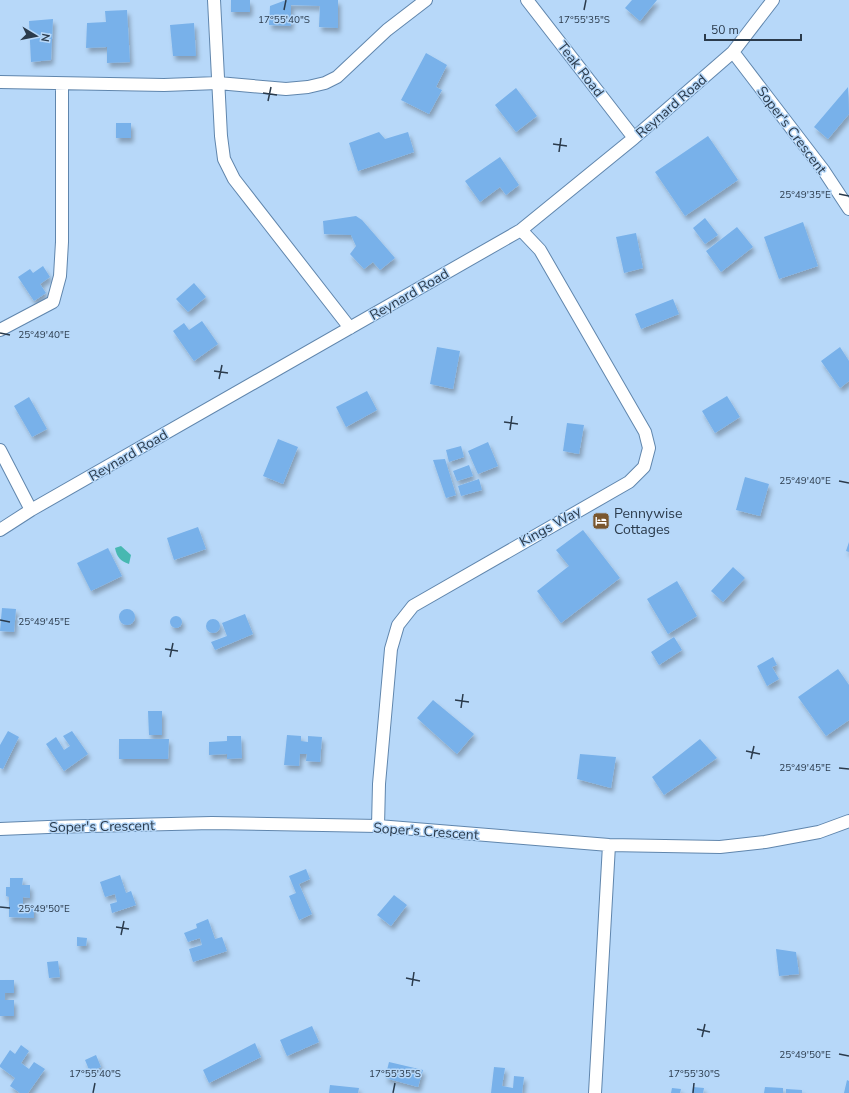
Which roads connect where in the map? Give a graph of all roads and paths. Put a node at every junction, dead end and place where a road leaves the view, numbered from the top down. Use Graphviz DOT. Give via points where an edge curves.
graph roads {
  1 [pos="214,0"];
  2 [pos="426,0"];
  3 [pos="527,0"];
  4 [pos="773,0"];
  5 [pos="733,52"];
  6 [pos="0,82"];
  7 [pos="218,83"];
  8 [pos="62,84"];
  9 [pos="634,138"];
  10 [pos="849,209"];
  11 [pos="521,230"];
  12 [pos="350,328"];
  13 [pos="0,330"];
  14 [pos="0,450"];
  15 [pos="32,510"];
  16 [pos="0,530"];
  17 [pos="849,821"];
  18 [pos="378,826"];
  19 [pos="0,829"];
  20 [pos="610,845"];
  21 [pos="595,1093"];
  1 -- 7 [label="street"];
  2 -- 7 [label="street" via="386,30 337,77 325,83 286,89"];
  3 -- 9 [label="street, Teak Road"];
  4 -- 5 [label="street, Reynard Road"];
  5 -- 9 [label="street, Reynard Road"];
  5 -- 10 [label="street, Soper's Crescent" via="824,171"];
  6 -- 8 [label="street"];
  7 -- 8 [label="street"];
  7 -- 12 [label="street" via="224,159 234,179"];
  8 -- 13 [label="street" via="60,276 52,302"];
  9 -- 11 [label="street, Reynard Road"];
  11 -- 12 [label="street, Reynard Road"];
  11 -- 18 [label="street, Kings Way" via="540,250 645,432 649,448 644,467 629,482 413,606 398,625 391,649 379,784"];
  12 -- 15 [label="street, Reynard Road"];
  14 -- 15 [label="street"];
  15 -- 16 [label="street, Reynard Road"];
  17 -- 20 [label="street, Soper's Crescent" via="819,832 720,847"];
  18 -- 19 [label="street, Soper's Crescent" via="212,824"];
  18 -- 20 [label="street, Soper's Crescent"];
  20 -- 21 [label="street"];
}
